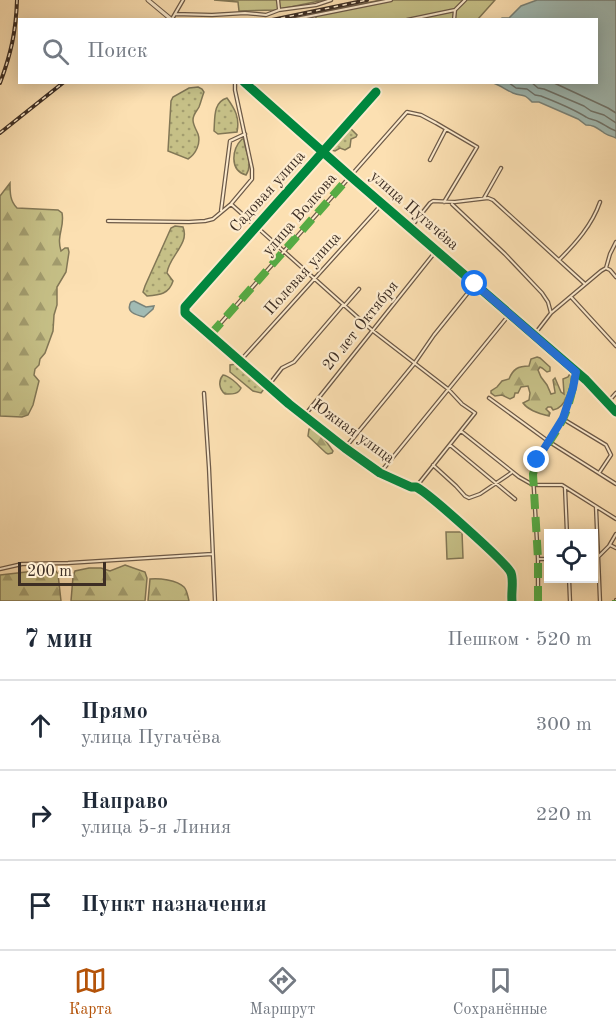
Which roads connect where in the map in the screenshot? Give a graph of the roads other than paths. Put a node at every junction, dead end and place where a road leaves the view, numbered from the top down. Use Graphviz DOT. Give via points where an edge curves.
graph roads {
  1 [pos="148,0"];
  2 [pos="183,0"];
  3 [pos="278,0"];
  4 [pos="331,0"];
  5 [pos="391,0"];
  6 [pos="465,0"];
  7 [pos="279,10"];
  8 [pos="455,10"];
  9 [pos="175,14"];
  10 [pos="171,18"];
  11 [pos="173,18"];
  12 [pos="301,18"];
  13 [pos="417,18"];
  14 [pos="454,18"];
  15 [pos="235,84"];
  16 [pos="246,84"];
  17 [pos="376,92"];
  18 [pos="446,129"];
  19 [pos="245,134"];
  20 [pos="324,153"];
  21 [pos="430,160"];
  22 [pos="501,168"];
  23 [pos="350,176"];
  24 [pos="484,198"];
  25 [pos="444,202"];
  26 [pos="450,202"];
  27 [pos="600,202"];
  28 [pos="231,204"];
  29 [pos="382,204"];
  30 [pos="221,212"];
  31 [pos="108,221"];
  32 [pos="256,227"];
  33 [pos="410,228"];
  34 [pos="616,243"];
  35 [pos="284,251"];
  36 [pos="436,251"];
  37 [pos="559,260"];
  38 [pos="606,268"];
  39 [pos="616,277"];
  40 [pos="315,279"];
  41 [pos="475,284"];
  42 [pos="585,284"];
  43 [pos="359,289"];
  44 [pos="571,297"];
  45 [pos="344,305"];
  46 [pos="185,313"];
  47 [pos="551,313"];
  48 [pos="509,315"];
  49 [pos="373,331"];
  50 [pos="211,334"];
  51 [pos="534,335"];
  52 [pos="616,346"];
  53 [pos="240,361"];
  54 [pos="414,364"];
  55 [pos="576,372"];
  56 [pos="268,386"];
  57 [pos="448,389"];
  58 [pos="204,393"];
  59 [pos="616,393"];
  60 [pos="489,398"];
  61 [pos="608,402"];
  62 [pos="616,412"];
  63 [pos="305,415"];
  64 [pos="563,418"];
  65 [pos="461,431"];
  66 [pos="549,442"];
  67 [pos="450,445"];
  68 [pos="345,448"];
  69 [pos="433,465"];
  70 [pos="380,473"];
  71 [pos="512,473"];
  72 [pos="599,473"];
  73 [pos="615,482"];
  74 [pos="496,483"];
  75 [pos="533,484"];
  76 [pos="416,487"];
  77 [pos="564,488"];
  78 [pos="515,499"];
  79 [pos="596,507"];
  80 [pos="616,519"];
  81 [pos="567,529"];
  82 [pos="616,534"];
  83 [pos="610,545"];
  84 [pos="616,548"];
  85 [pos="212,554"];
  86 [pos="599,556"];
  87 [pos="538,559"];
  88 [pos="544,559"];
  89 [pos="0,569"];
  90 [pos="568,583"];
  91 [pos="215,601"];
  92 [pos="512,601"];
  93 [pos="538,601"];
  94 [pos="570,601"];
  95 [pos="600,601"];
  1 -- 10 [label="street"];
  2 -- 9 [label="street"];
  3 -- 7 [label="street"];
  4 -- 7 [label="street"];
  5 -- 12 [label="street"];
  6 -- 8 [label="street"];
  7 -- 9 [label="street" via="266,15"];
  8 -- 13 [label="street"];
  8 -- 14 [label="street"];
  9 -- 11 [label="street"];
  15 -- 19 [label="street"];
  16 -- 20 [label="street, улица Пугачёва"];
  17 -- 20 [label="street, Садовая улица"];
  18 -- 21 [label="street"];
  18 -- 23 [label="street, улица Волкова" via="407,112"];
  18 -- 25 [label="street" via="477,147"];
  19 -- 28 [label="street" via="252,179"];
  19 -- 30 [label="street" via="230,141"];
  20 -- 23 [label="street, улица Пугачёва"];
  20 -- 32 [label="street, Садовая улица"];
  22 -- 24 [label="street"];
  23 -- 29 [label="street, улица Пугачёва"];
  23 -- 35 [label="street, улица Волкова"];
  24 -- 26 [label="street"];
  24 -- 37 [label="street" via="493,200"];
  25 -- 26 [label="street"];
  25 -- 33 [label="street" via="430,203"];
  26 -- 47 [label="street" via="542,293"];
  27 -- 37 [label="street" via="581,236"];
  28 -- 30 [label="street"];
  28 -- 32 [label="street"];
  29 -- 33 [label="street, улица Пугачёва"];
  29 -- 40 [label="street, Полевая улица"];
  30 -- 31 [label="street" via="205,221"];
  32 -- 35 [label="street"];
  32 -- 46 [label="street, Садовая улица" via="185,307"];
  33 -- 36 [label="street, улица Пугачёва"];
  34 -- 38 [label="street"];
  35 -- 40 [label="street"];
  35 -- 50 [label="street, улица Волкова"];
  36 -- 41 [label="street, улица Пугачёва"];
  36 -- 49 [label="street, 20 лет Октября"];
  37 -- 42 [label="street"];
  38 -- 39 [label="street"];
  38 -- 42 [label="street"];
  40 -- 45 [label="street"];
  40 -- 53 [label="street, Полевая улица"];
  41 -- 48 [label="street, улица Пугачёва"];
  41 -- 54 [label="street"];
  42 -- 44 [label="street"];
  43 -- 45 [label="street"];
  44 -- 47 [label="street"];
  44 -- 52 [label="street"];
  45 -- 49 [label="street"];
  45 -- 56 [label="street"];
  46 -- 50 [label="street, Южная улица"];
  47 -- 51 [label="street"];
  48 -- 51 [label="street, улица Пугачёва"];
  48 -- 57 [label="street"];
  49 -- 54 [label="street"];
  49 -- 63 [label="street, 20 лет Октября"];
  50 -- 53 [label="street, Южная улица"];
  51 -- 55 [label="street, улица Пугачёва"];
  53 -- 56 [label="street, Южная улица"];
  54 -- 57 [label="street"];
  54 -- 68 [label="street"];
  55 -- 61 [label="street, улица Пугачёва"];
  55 -- 64 [label="street"];
  56 -- 63 [label="street, Южная улица"];
  57 -- 65 [label="street" via="475,413"];
  57 -- 70 [label="street"];
  58 -- 85 [label="street"];
  59 -- 61 [label="street"];
  60 -- 66 [label="street"];
  61 -- 62 [label="street, улица Пугачёва"];
  63 -- 68 [label="street, Южная улица"];
  64 -- 66 [label="street"];
  64 -- 72 [label="street" via="606,445 611,455"];
  65 -- 67 [label="street"];
  65 -- 71 [label="street"];
  66 -- 72 [label="street"];
  66 -- 75 [label="street" via="537,460"];
  67 -- 69 [label="street"];
  67 -- 74 [label="street"];
  68 -- 70 [label="street, Южная улица"];
  69 -- 74 [label="street" via="469,498"];
  69 -- 76 [label="street"];
  70 -- 76 [label="street, Южная улица"];
  71 -- 74 [label="street"];
  71 -- 75 [label="street"];
  72 -- 73 [label="street"];
  74 -- 78 [label="street"];
  75 -- 77 [label="street" via="560,484"];
  75 -- 87 [label="street"];
  76 -- 92 [label="street, Южная улица" via="510,570"];
  77 -- 79 [label="street"];
  77 -- 81 [label="street"];
  79 -- 80 [label="street"];
  79 -- 86 [label="street"];
  82 -- 83 [label="street"];
  83 -- 84 [label="street"];
  83 -- 86 [label="street"];
  85 -- 89 [label="street" via="22,564"];
  85 -- 91 [label="street"];
  86 -- 95 [label="street"];
  87 -- 88 [label="street"];
  87 -- 93 [label="street"];
  90 -- 94 [label="street"];
}
